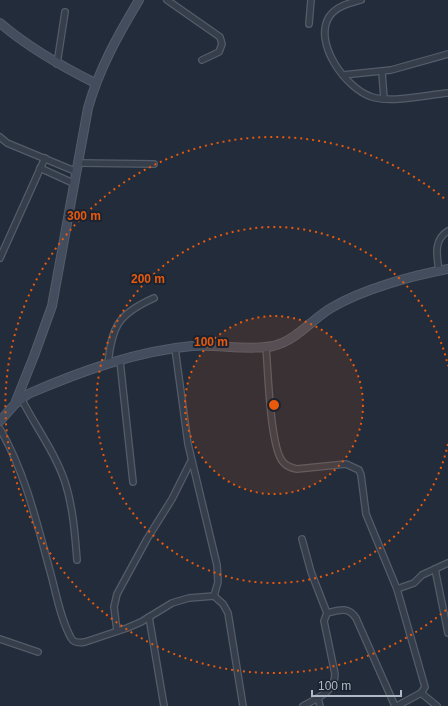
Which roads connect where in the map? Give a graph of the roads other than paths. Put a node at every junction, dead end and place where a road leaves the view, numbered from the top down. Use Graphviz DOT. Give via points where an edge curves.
graph roads {
  1 [pos="138,0"];
  2 [pos="167,0"];
  3 [pos="311,0"];
  4 [pos="361,0"];
  5 [pos="65,12"];
  6 [pos="0,23"];
  7 [pos="309,24"];
  8 [pos="448,54"];
  9 [pos="202,60"];
  10 [pos="57,64"];
  11 [pos="382,72"];
  12 [pos="343,75"];
  13 [pos="95,83"];
  14 [pos="448,93"];
  15 [pos="384,99"];
  16 [pos="0,137"];
  17 [pos="45,158"];
  18 [pos="79,163"];
  19 [pos="154,164"];
  20 [pos="40,168"];
  21 [pos="77,172"];
  22 [pos="75,184"];
  23 [pos="448,231"];
  24 [pos="0,258"];
  25 [pos="448,269"];
  26 [pos="439,270"];
  27 [pos="154,298"];
  28 [pos="266,347"];
  29 [pos="175,348"];
  30 [pos="120,360"];
  31 [pos="108,364"];
  32 [pos="18,401"];
  33 [pos="0,421"];
  34 [pos="0,429"];
  35 [pos="191,461"];
  36 [pos="133,482"];
  37 [pos="302,539"];
  38 [pos="77,560"];
  39 [pos="448,563"];
  40 [pos="435,569"];
  41 [pos="397,589"];
  42 [pos="214,596"];
  43 [pos="327,613"];
  44 [pos="150,617"];
  45 [pos="116,631"];
  46 [pos="448,633"];
  47 [pos="0,639"];
  48 [pos="38,652"];
  49 [pos="421,693"];
  50 [pos="318,698"];
  51 [pos="164,706"];
  52 [pos="243,706"];
  53 [pos="303,706"];
  54 [pos="320,706"];
  55 [pos="396,706"];
  56 [pos="437,706"];
  1 -- 13 [label="street"];
  2 -- 9 [label="street" via="220,37 222,44 219,52"];
  3 -- 7 [label="street"];
  4 -- 12 [label="street" via="339,8 329,17 326,25 326,40 330,53"];
  5 -- 10 [label="street"];
  6 -- 10 [label="street" via="21,41"];
  8 -- 11 [label="street"];
  10 -- 13 [label="street"];
  11 -- 12 [label="street"];
  11 -- 15 [label="street"];
  12 -- 15 [label="street" via="358,91"];
  13 -- 18 [label="street"];
  14 -- 15 [label="street"];
  16 -- 17 [label="street" via="7,143"];
  17 -- 20 [label="street"];
  17 -- 21 [label="street"];
  18 -- 19 [label="street"];
  18 -- 21 [label="street"];
  20 -- 22 [label="street"];
  20 -- 24 [label="street"];
  21 -- 22 [label="street"];
  22 -- 32 [label="street" via="52,306"];
  23 -- 26 [label="street" via="438,243"];
  25 -- 26 [label="street"];
  26 -- 28 [label="street" via="391,284 338,304 294,337"];
  27 -- 31 [label="street" via="132,308 120,322 112,336"];
  28 -- 29 [label="street"];
  28 -- 41 [label="street" via="274,431 280,458 290,468 346,464 359,470 366,514"];
  29 -- 30 [label="street"];
  29 -- 35 [label="street"];
  30 -- 31 [label="street"];
  30 -- 36 [label="street"];
  31 -- 32 [label="street" via="52,384"];
  32 -- 33 [label="street"];
  32 -- 38 [label="street" via="52,453 65,480"];
  34 -- 45 [label="street" via="28,492 72,638 81,643"];
  35 -- 42 [label="street" via="199,482 217,565 218,582"];
  35 -- 45 [label="street" via="117,594 114,607"];
  37 -- 43 [label="street" via="311,572"];
  39 -- 40 [label="street"];
  40 -- 41 [label="street" via="422,575 414,583"];
  40 -- 46 [label="street"];
  41 -- 49 [label="street" via="424,681 425,687"];
  42 -- 44 [label="street" via="189,598 172,603"];
  42 -- 52 [label="street" via="228,612"];
  43 -- 50 [label="street" via="324,624 335,680 330,689"];
  43 -- 55 [label="street" via="340,609 354,614"];
  44 -- 45 [label="street"];
  44 -- 51 [label="street"];
  47 -- 48 [label="street"];
  49 -- 55 [label="street"];
  49 -- 56 [label="street"];
  50 -- 53 [label="street"];
  50 -- 54 [label="street"];
}
